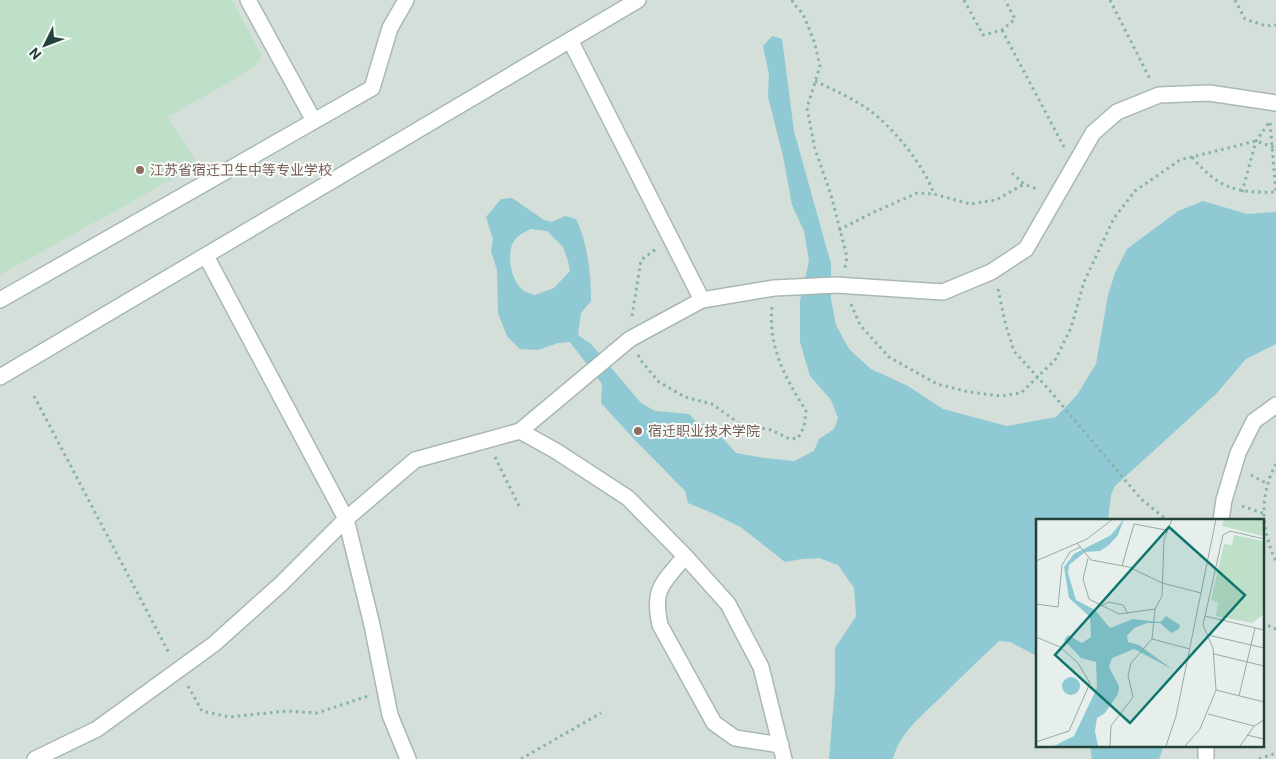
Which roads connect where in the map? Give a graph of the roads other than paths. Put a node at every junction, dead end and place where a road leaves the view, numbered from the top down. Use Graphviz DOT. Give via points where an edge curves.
graph roads {
  1 [pos="248,0"];
  2 [pos="638,0"];
  3 [pos="401,3"];
  4 [pos="570,40"];
  5 [pos="1273,103"];
  6 [pos="314,121"];
  7 [pos="206,256"];
  8 [pos="0,300"];
  9 [pos="702,300"];
  10 [pos="0,377"];
  11 [pos="1276,405"];
  12 [pos="520,432"];
  13 [pos="346,519"];
  14 [pos="1221,519"];
  15 [pos="685,556"];
  16 [pos="1206,746"];
  17 [pos="782,752"];
  18 [pos="35,759"];
  19 [pos="408,759"];
  20 [pos="1206,759"];
  1 -- 6 [label="lane"];
  2 -- 4 [label="lane"];
  3 -- 6 [label="lane" via="372,88"];
  4 -- 7 [label="lane"];
  4 -- 9 [label="lane"];
  5 -- 9 [label="lane" via="1210,94 1158,95 1117,112 1093,133 1026,250 998,268 943,292 839,286 780,288"];
  6 -- 8 [label="lane"];
  7 -- 10 [label="lane"];
  7 -- 13 [label="lane"];
  9 -- 12 [label="lane" via="630,339"];
  11 -- 14 [label="lane" via="1254,421 1238,453"];
  12 -- 13 [label="lane" via="415,460"];
  12 -- 15 [label="lane" via="556,451 628,498"];
  13 -- 18 [label="lane" via="281,584 214,644 97,729"];
  13 -- 19 [label="lane" via="390,715"];
  15 -- 17 [label="lane" via="728,604 761,667"];
  15 -- 17 [label="lane" via="658,589 656,607 660,625 714,723 735,738"];
  16 -- 20 [label="lane"];
}
